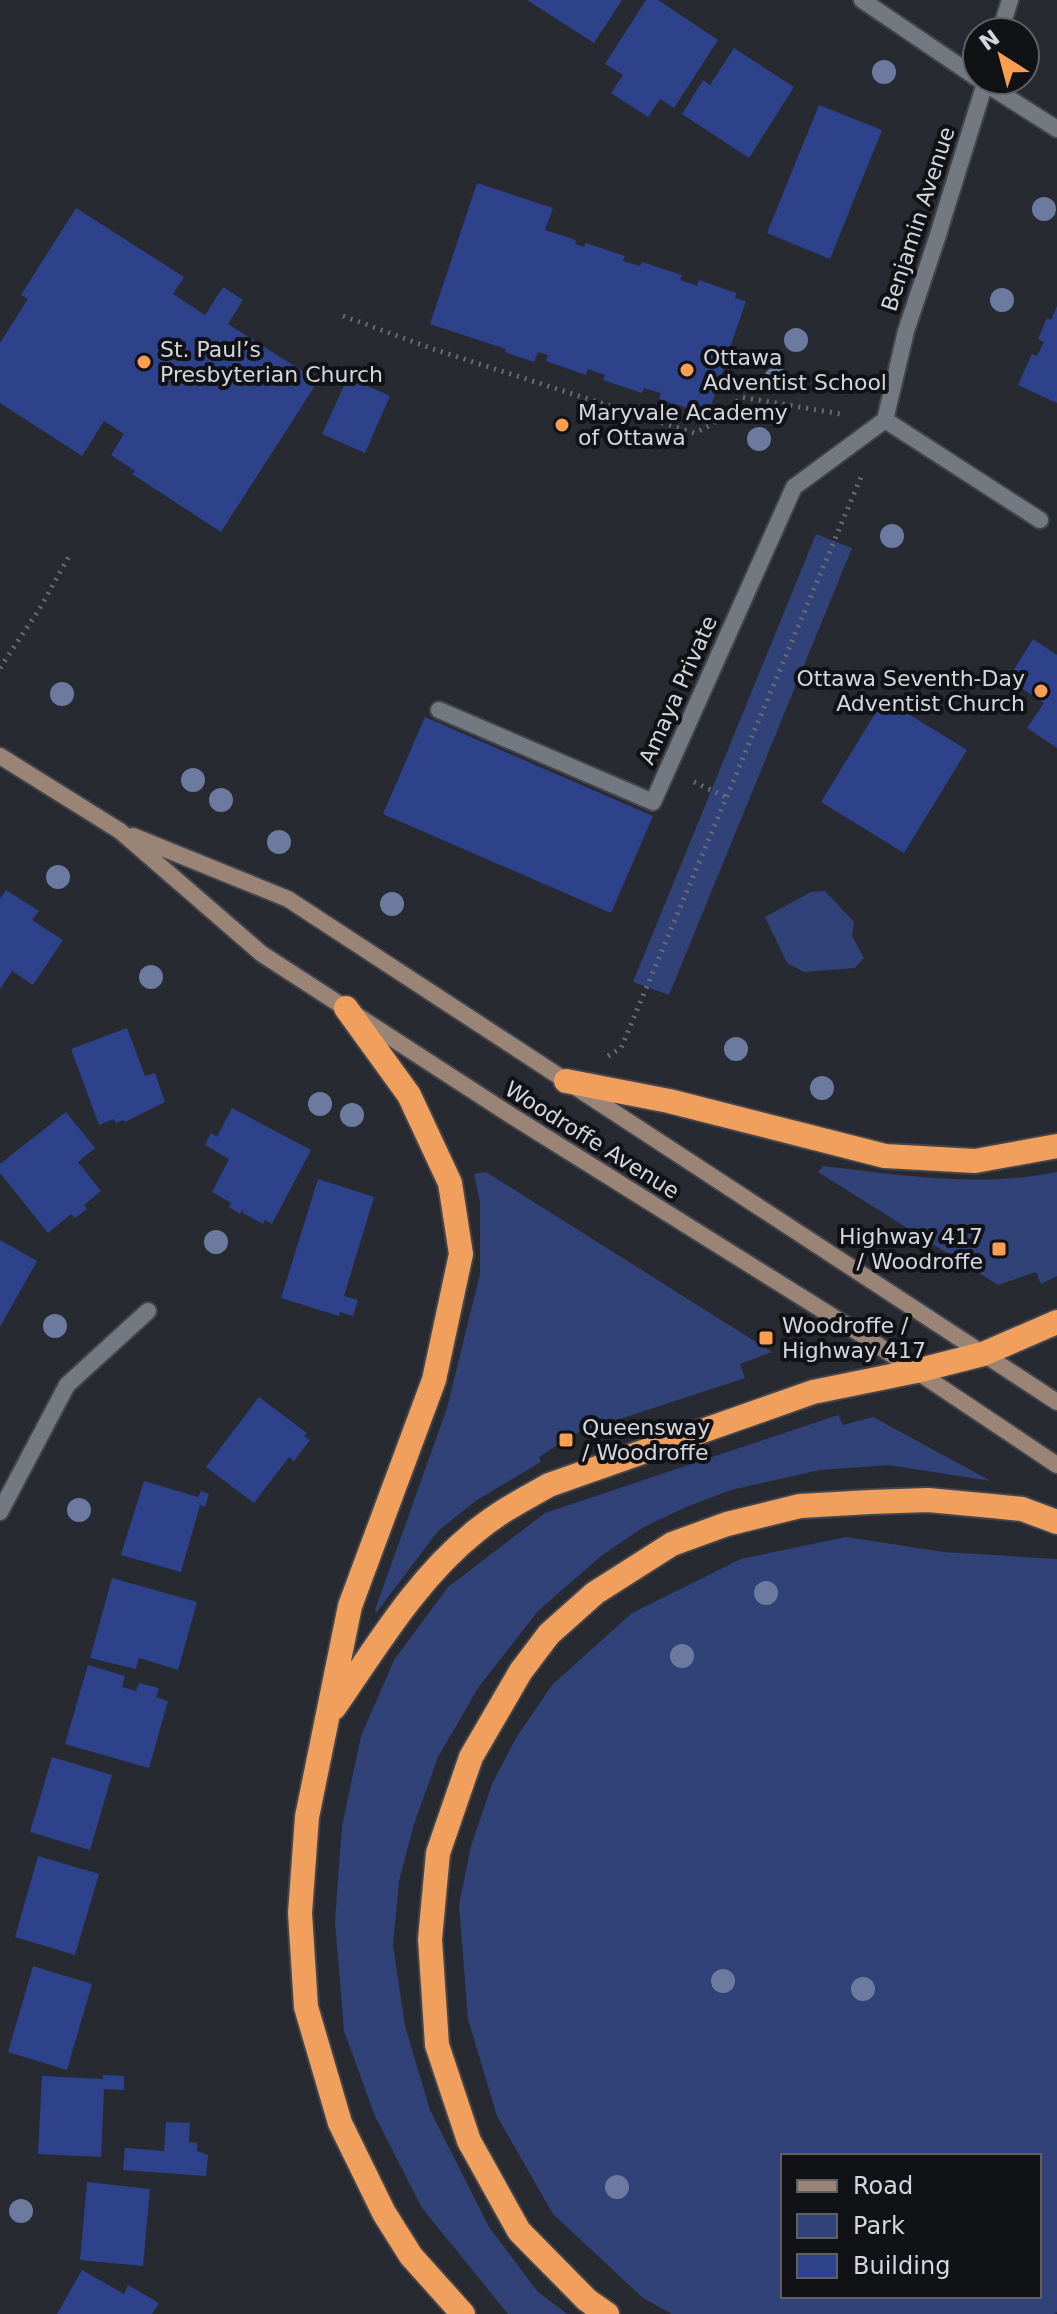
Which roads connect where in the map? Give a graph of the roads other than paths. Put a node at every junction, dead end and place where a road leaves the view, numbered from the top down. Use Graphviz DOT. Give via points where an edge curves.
graph roads {
  1 [pos="862,0"];
  2 [pos="961,66"];
  3 [pos="977,96"];
  4 [pos="1006,96"];
  5 [pos="1057,129"];
  6 [pos="885,420"];
  7 [pos="1040,520"];
  8 [pos="439,710"];
  9 [pos="0,756"];
  10 [pos="120,831"];
  11 [pos="346,1008"];
  12 [pos="566,1081"];
  13 [pos="1057,1146"];
  14 [pos="148,1311"];
  15 [pos="1057,1322"];
  16 [pos="983,1354"];
  17 [pos="916,1371"];
  18 [pos="1057,1402"];
  19 [pos="1057,1465"];
  20 [pos="0,1512"];
  21 [pos="1057,1522"];
  22 [pos="328,1716"];
  23 [pos="463,2314"];
  24 [pos="607,2314"];
  1 -- 2 [label="street"];
  3 -- 6 [label="street, Benjamin Avenue" via="906,331"];
  4 -- 5 [label="street"];
  6 -- 7 [label="street"];
  6 -- 8 [label="street, Amaya Private" via="794,487 653,802"];
  9 -- 10 [label="main road, Woodroffe Avenue"];
  10 -- 11 [label="main road, Woodroffe Avenue" via="262,954"];
  10 -- 12 [label="main road, Woodroffe Avenue" via="288,899"];
  11 -- 17 [label="main road, Woodroffe Avenue"];
  11 -- 22 [label="highway" via="409,1095 450,1183 461,1254 434,1380 350,1606"];
  12 -- 13 [label="highway" via="669,1101 885,1156 975,1161"];
  12 -- 16 [label="main road, Woodroffe Avenue"];
  14 -- 20 [label="street" via="67,1385"];
  15 -- 16 [label="highway"];
  16 -- 17 [label="highway"];
  16 -- 18 [label="main road, Woodroffe Avenue"];
  17 -- 19 [label="main road, Woodroffe Avenue"];
  17 -- 22 [label="highway" via="813,1392 549,1485 510,1506 436,1569"];
  21 -- 24 [label="highway" via="1022,1509 928,1500 800,1506 672,1544 595,1593 549,1634 471,1757 438,1853 430,1939 437,2045 469,2141 519,2231"];
  22 -- 23 [label="highway" via="307,1817 300,1913 306,2007 340,2123 384,2213 411,2256"];
}
